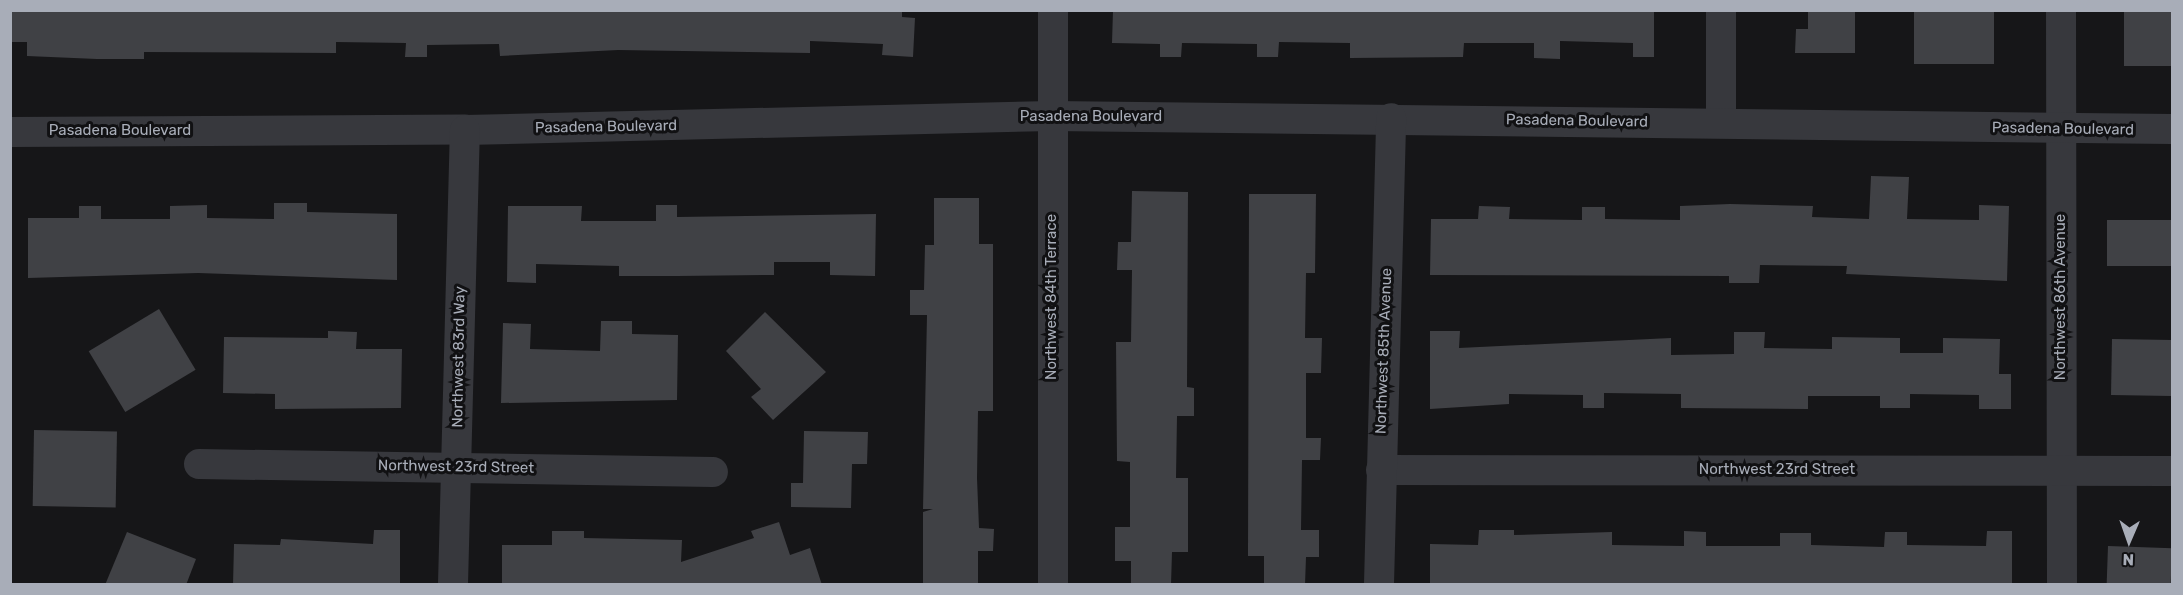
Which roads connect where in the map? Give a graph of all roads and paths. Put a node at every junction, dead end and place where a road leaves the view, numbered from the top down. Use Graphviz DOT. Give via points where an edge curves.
graph roads {
  1 [pos="1053,10"];
  2 [pos="1721,10"];
  3 [pos="2061,10"];
  4 [pos="1052,116"];
  5 [pos="1391,118"];
  6 [pos="1721,123"];
  7 [pos="2061,129"];
  8 [pos="2172,129"];
  9 [pos="465,130"];
  10 [pos="10,132"];
  11 [pos="199,464"];
  12 [pos="457,466"];
  13 [pos="2062,469"];
  14 [pos="1381,470"];
  15 [pos="2172,471"];
  16 [pos="713,472"];
  17 [pos="453,585"];
  18 [pos="1053,585"];
  19 [pos="1379,585"];
  20 [pos="2062,585"];
  1 -- 4 [label="street, Northwest 84th Terrace"];
  2 -- 6 [label="street"];
  3 -- 7 [label="street, Northwest 86th Avenue"];
  4 -- 5 [label="street, Pasadena Boulevard"];
  4 -- 9 [label="street, Pasadena Boulevard"];
  4 -- 18 [label="street, Northwest 84th Terrace"];
  5 -- 6 [label="street, Pasadena Boulevard"];
  5 -- 14 [label="street, Northwest 85th Avenue"];
  6 -- 7 [label="street, Pasadena Boulevard"];
  7 -- 8 [label="street, Pasadena Boulevard"];
  7 -- 13 [label="street, Northwest 86th Avenue"];
  9 -- 10 [label="street, Pasadena Boulevard"];
  9 -- 12 [label="street, Northwest 83rd Way"];
  11 -- 12 [label="street, Northwest 23rd Street"];
  12 -- 16 [label="street, Northwest 23rd Street"];
  12 -- 17 [label="street, Northwest 83rd Way"];
  13 -- 14 [label="street, Northwest 23rd Street"];
  13 -- 15 [label="street, Northwest 23rd Street"];
  13 -- 20 [label="street, Northwest 86th Avenue"];
  14 -- 19 [label="street, Northwest 85th Avenue"];
}
